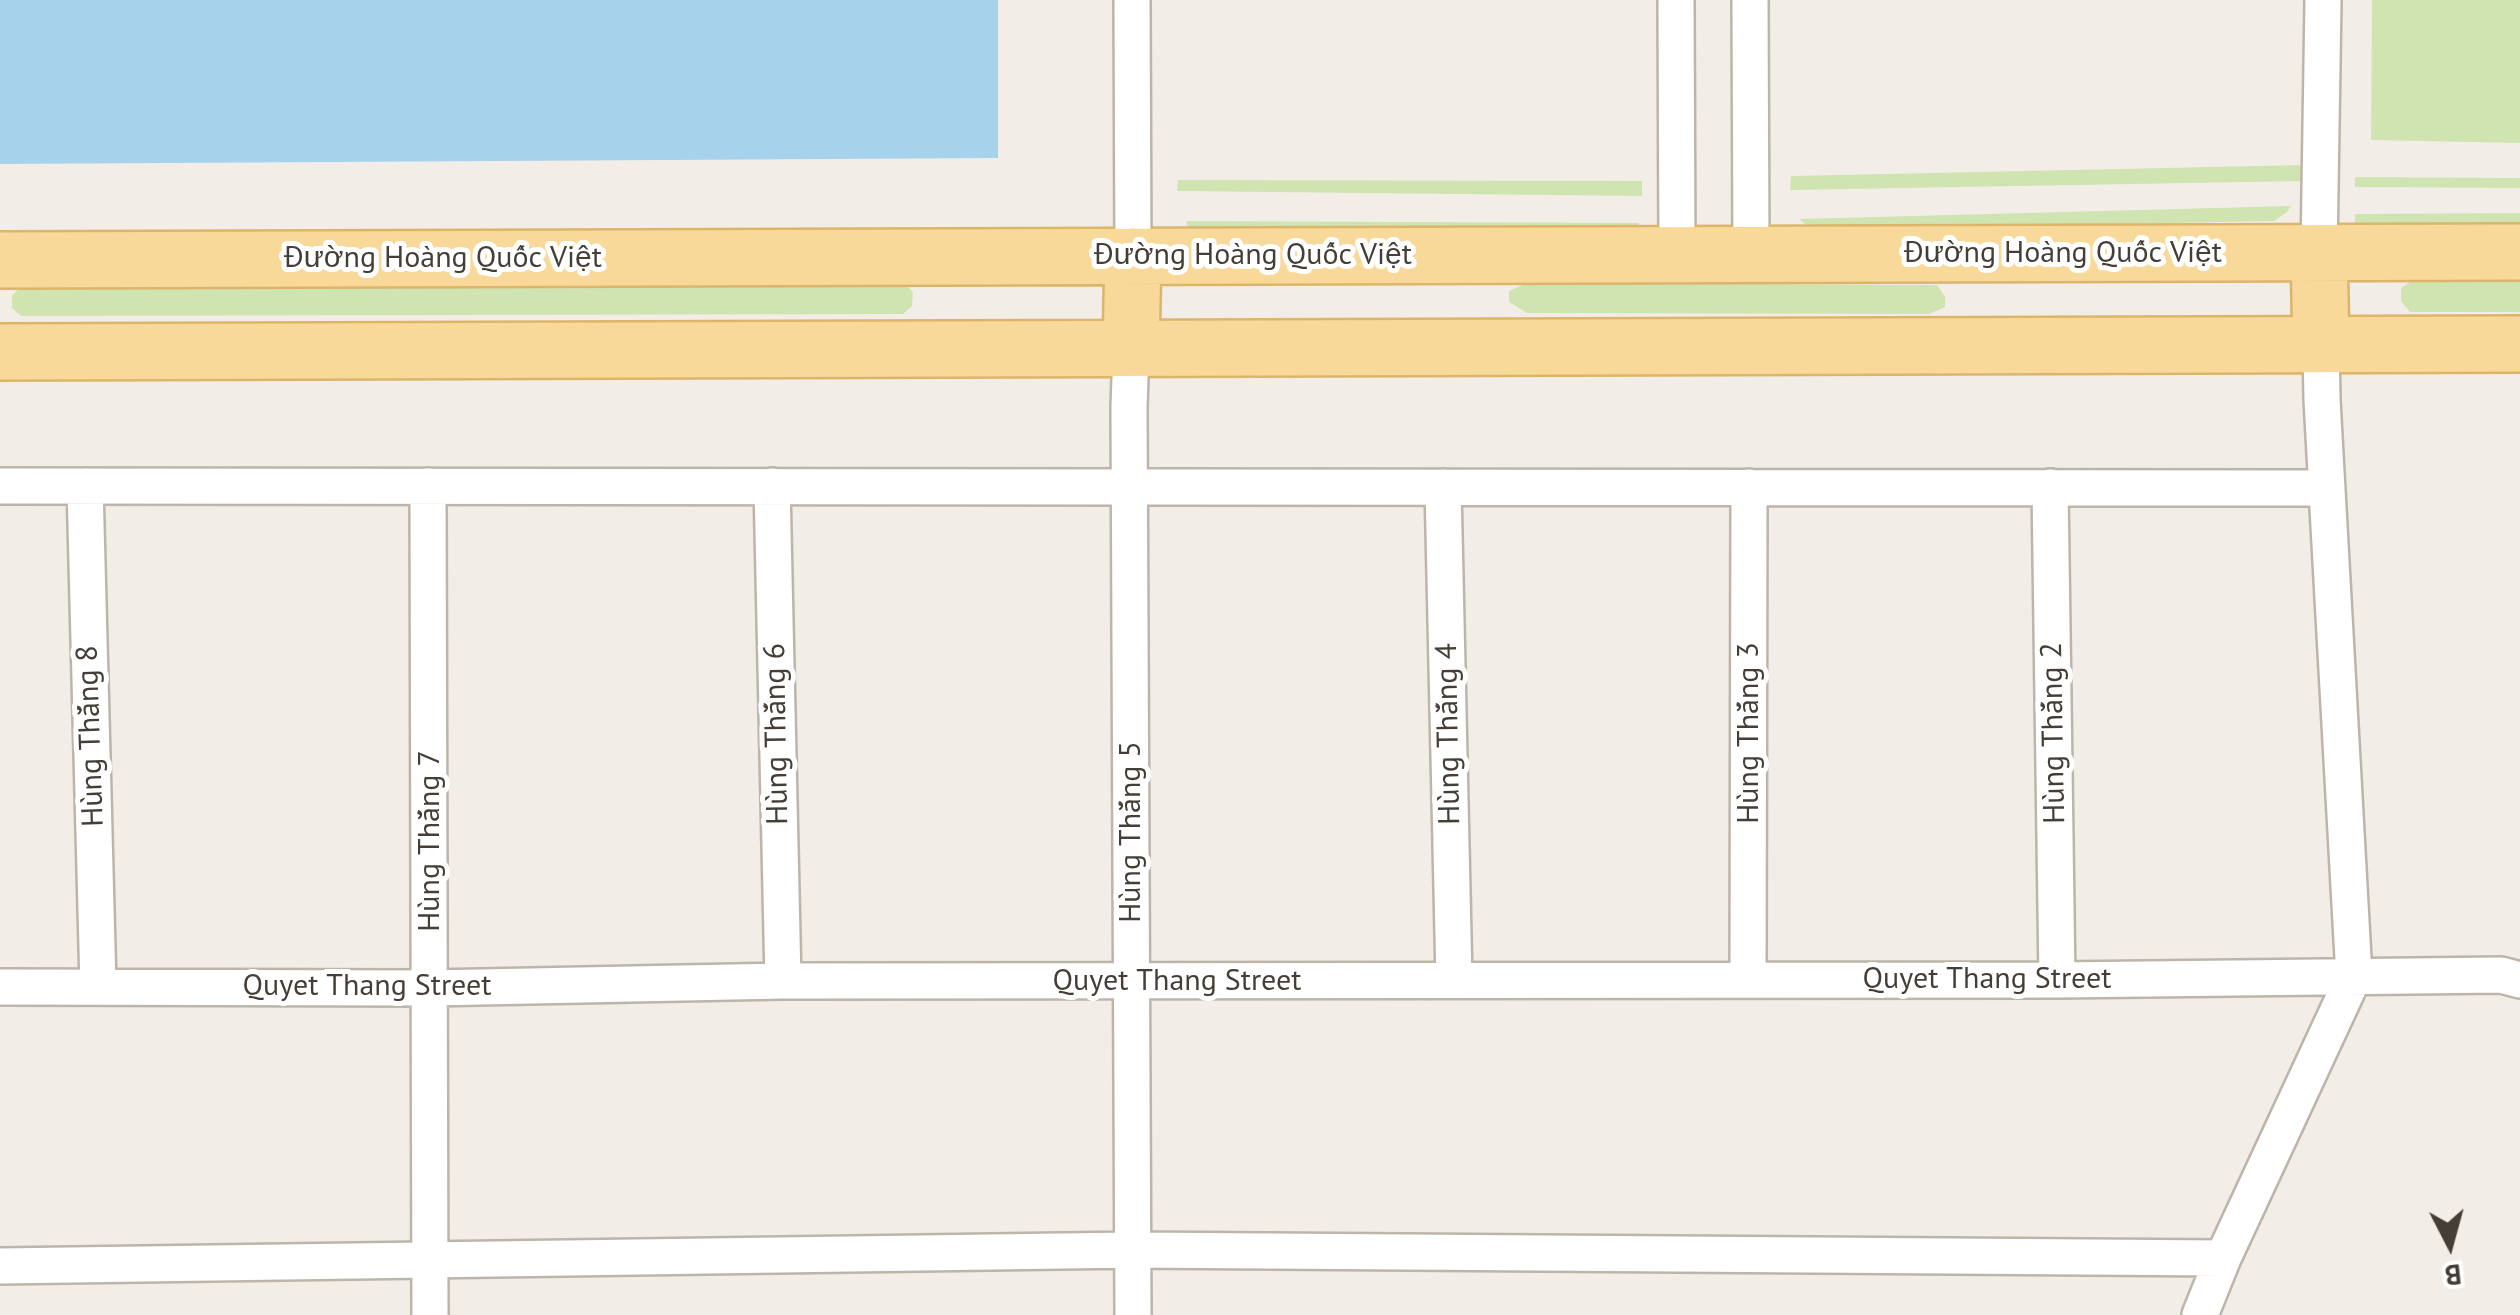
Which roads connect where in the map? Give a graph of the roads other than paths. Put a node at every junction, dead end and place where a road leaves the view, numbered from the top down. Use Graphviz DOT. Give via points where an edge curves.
graph roads {
  1 [pos="1132,0"];
  2 [pos="1676,0"];
  3 [pos="1750,0"];
  4 [pos="2323,0"];
  5 [pos="2513,252"];
  6 [pos="2319,253"];
  7 [pos="1677,254"];
  8 [pos="1751,254"];
  9 [pos="1133,256"];
  10 [pos="0,260"];
  11 [pos="2321,344"];
  12 [pos="2512,344"];
  13 [pos="1131,348"];
  14 [pos="0,352"];
  15 [pos="0,486"];
  16 [pos="85,486"];
  17 [pos="428,486"];
  18 [pos="772,486"];
  19 [pos="1130,487"];
  20 [pos="1443,487"];
  21 [pos="2050,487"];
  22 [pos="1749,488"];
  23 [pos="2327,488"];
  24 [pos="2354,976"];
  25 [pos="1748,978"];
  26 [pos="783,980"];
  27 [pos="1454,980"];
  28 [pos="2057,980"];
  29 [pos="2520,980"];
  30 [pos="1132,981"];
  31 [pos="98,986"];
  32 [pos="0,987"];
  33 [pos="430,988"];
  34 [pos="1133,1250"];
  35 [pos="2223,1258"];
  36 [pos="430,1260"];
  37 [pos="0,1266"];
  38 [pos="430,1315"];
  39 [pos="1133,1315"];
  40 [pos="2200,1315"];
  1 -- 9 [label="street"];
  2 -- 7 [label="street"];
  3 -- 8 [label="street"];
  4 -- 6 [label="street"];
  5 -- 6 [label="main road, Đường Hoàng Quốc Việt"];
  6 -- 8 [label="main road, Đường Hoàng Quốc Việt"];
  6 -- 11 [label="main road"];
  7 -- 8 [label="main road, Đường Hoàng Quốc Việt"];
  7 -- 9 [label="main road, Đường Hoàng Quốc Việt"];
  9 -- 10 [label="main road, Đường Hoàng Quốc Việt"];
  9 -- 13 [label="main road"];
  11 -- 12 [label="main road"];
  11 -- 13 [label="main road"];
  11 -- 23 [label="street"];
  13 -- 14 [label="main road"];
  13 -- 19 [label="street, Hùng Thắng 5"];
  15 -- 16 [label="street"];
  16 -- 17 [label="street"];
  16 -- 31 [label="street, Hùng Thắng 8"];
  17 -- 18 [label="street"];
  17 -- 33 [label="street, Hùng Thắng 7"];
  18 -- 19 [label="street"];
  18 -- 26 [label="street, Hùng Thắng 6"];
  19 -- 20 [label="street"];
  19 -- 30 [label="street, Hùng Thắng 5"];
  20 -- 22 [label="street"];
  20 -- 27 [label="street, Hùng Thắng 4"];
  21 -- 22 [label="street"];
  21 -- 23 [label="street"];
  21 -- 28 [label="street, Hùng Thắng 2"];
  22 -- 25 [label="street, Hùng Thắng 3"];
  23 -- 24 [label="street"];
  24 -- 28 [label="street, Quyet Thang Street"];
  24 -- 29 [label="street, Quyet Thang Street"];
  24 -- 35 [label="street"];
  25 -- 27 [label="street, Quyet Thang Street"];
  25 -- 28 [label="street, Quyet Thang Street"];
  26 -- 30 [label="street, Quyet Thang Street"];
  26 -- 33 [label="street, Quyet Thang Street"];
  27 -- 30 [label="street, Quyet Thang Street"];
  30 -- 34 [label="street, Hùng Thắng 5"];
  31 -- 32 [label="street, Quyet Thang Street"];
  31 -- 33 [label="street, Quyet Thang Street"];
  33 -- 36 [label="street, Hùng Thắng 7"];
  34 -- 35 [label="street"];
  34 -- 36 [label="street"];
  34 -- 39 [label="street, Hùng Thắng 5"];
  35 -- 40 [label="street"];
  36 -- 37 [label="street"];
  36 -- 38 [label="street, Hùng Thắng 7"];
}
